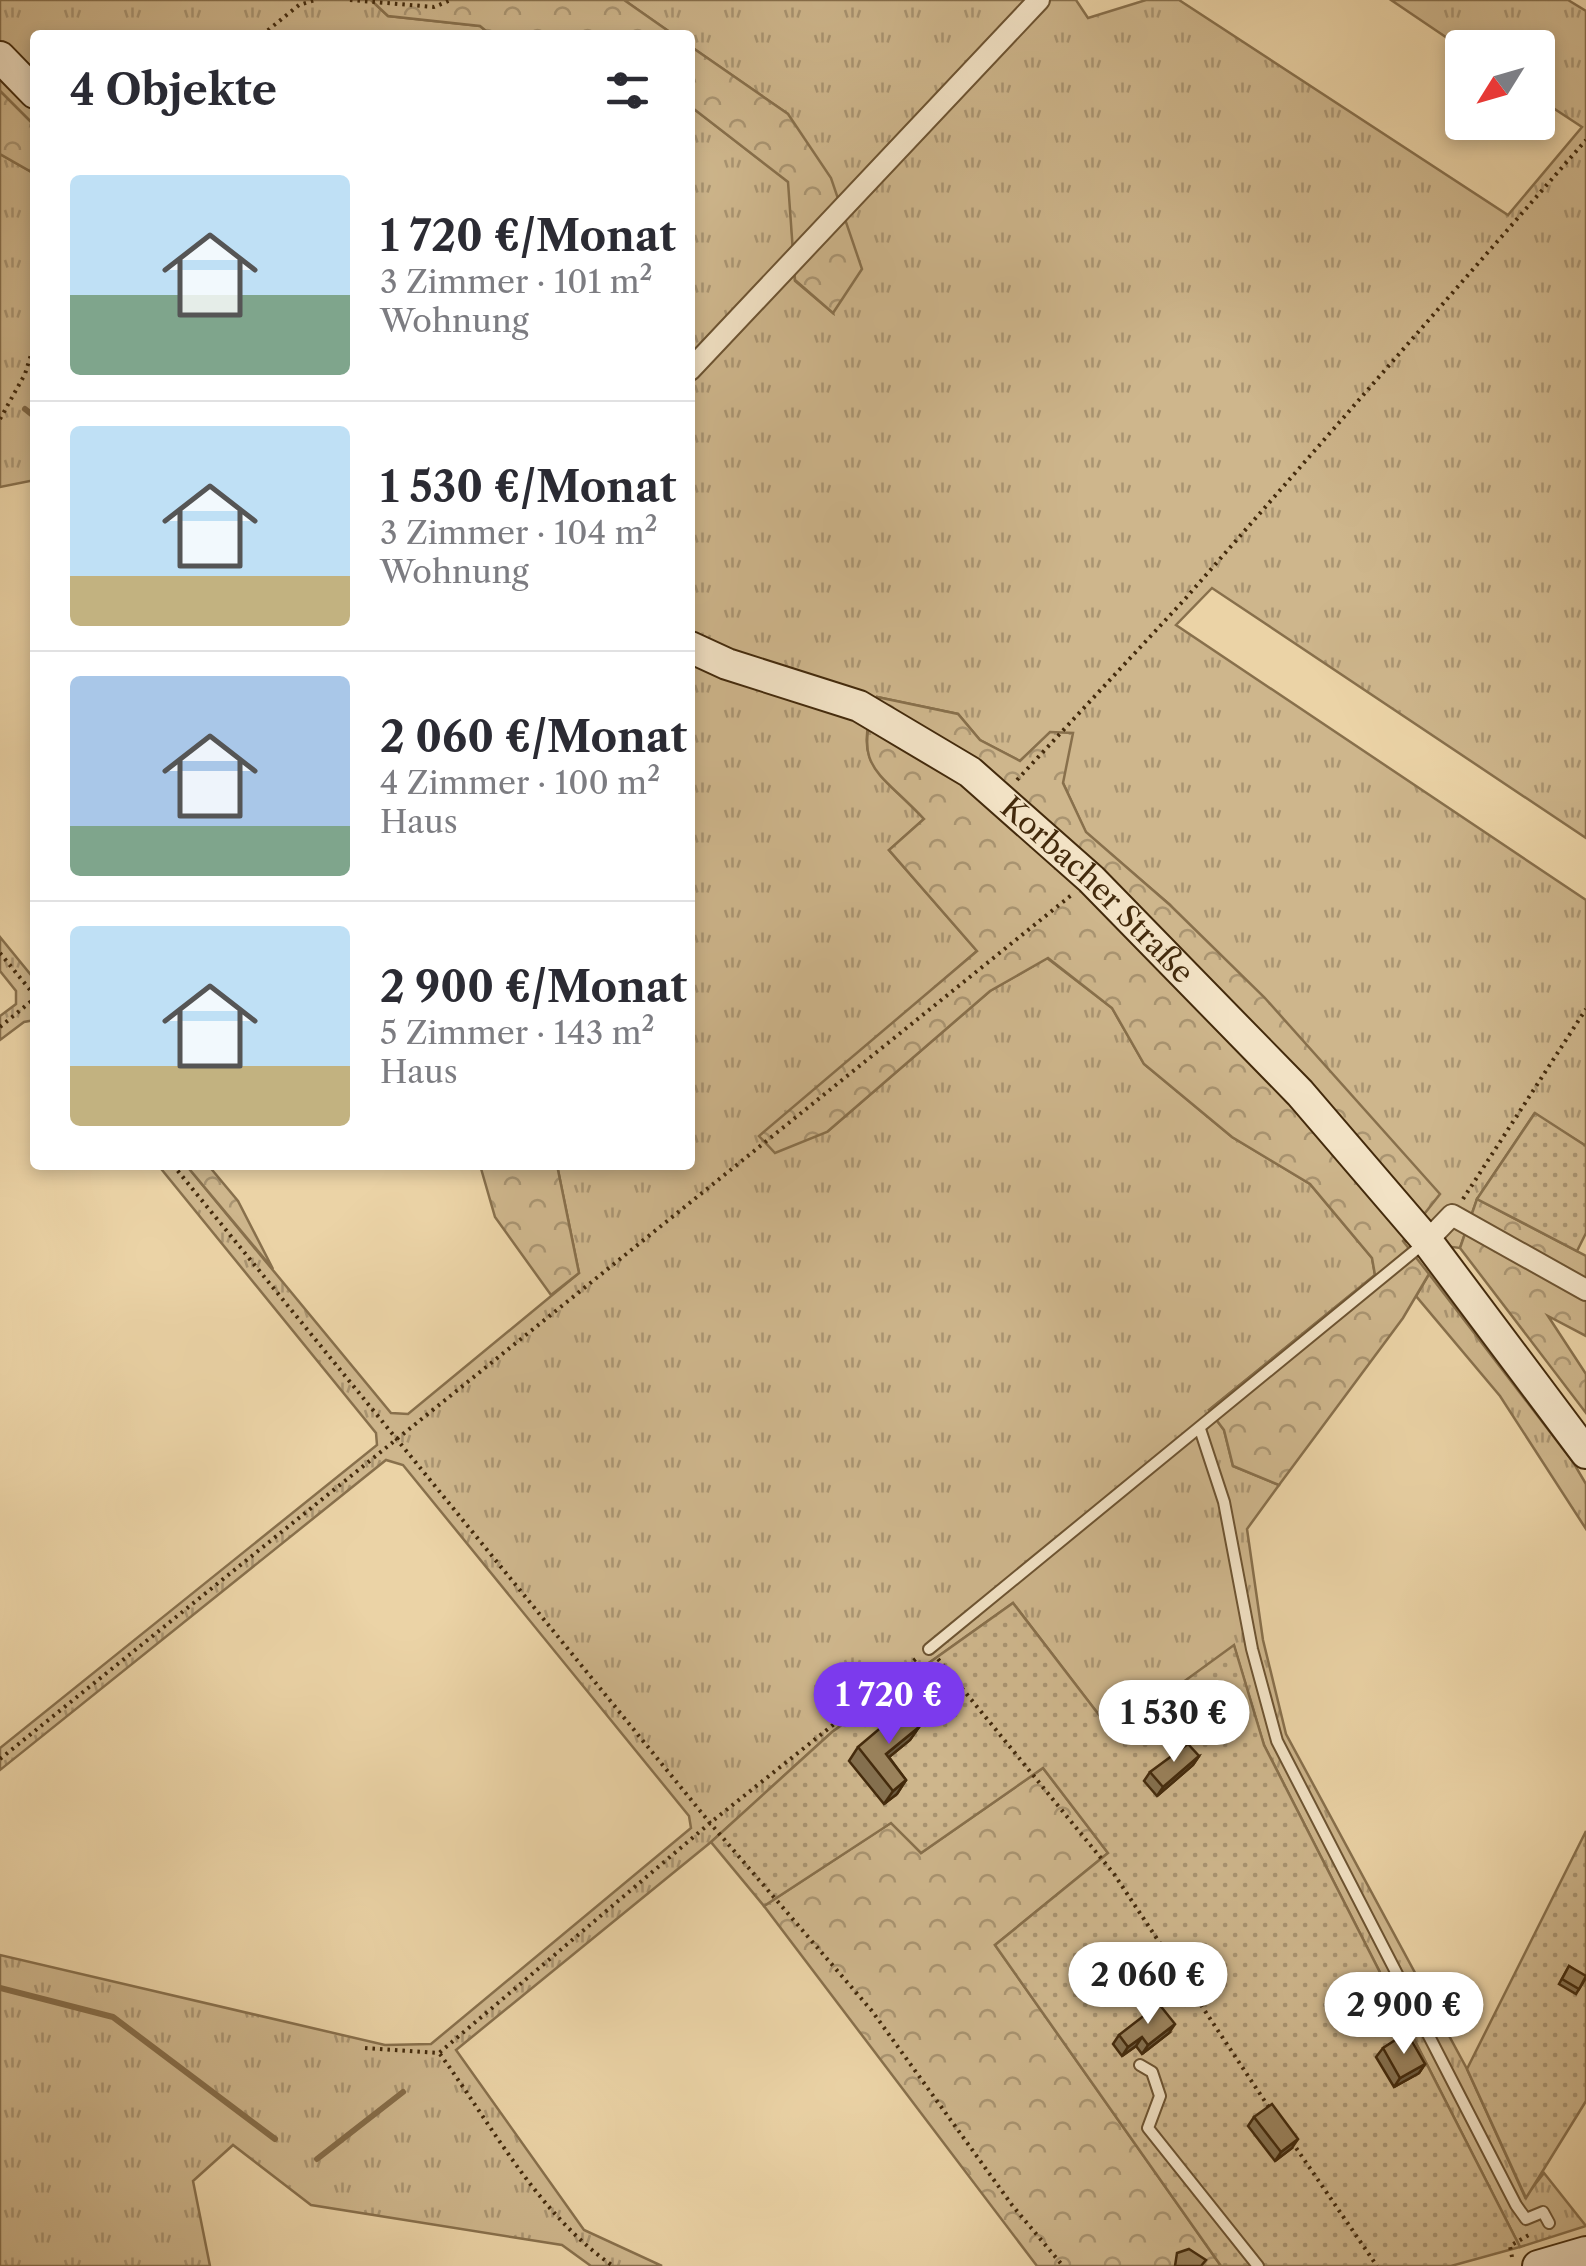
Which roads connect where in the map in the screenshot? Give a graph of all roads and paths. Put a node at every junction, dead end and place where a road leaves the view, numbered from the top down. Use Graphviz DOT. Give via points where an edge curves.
graph roads {
  1 [pos="315,0"];
  2 [pos="350,0"];
  3 [pos="451,0"];
  4 [pos="1039,0"];
  5 [pos="268,30"];
  6 [pos="0,57"];
  7 [pos="30,88"];
  8 [pos="1586,140"];
  9 [pos="30,358"];
  10 [pos="695,365"];
  11 [pos="0,419"];
  12 [pos="695,649"];
  13 [pos="1000,798"];
  14 [pos="1091,879"];
  15 [pos="0,953"];
  16 [pos="30,991"];
  17 [pos="30,1001"];
  18 [pos="1586,1009"];
  19 [pos="0,1027"];
  20 [pos="177,1170"];
  21 [pos="1452,1215"];
  22 [pos="1427,1241"];
  23 [pos="1586,1290"];
  24 [pos="1200,1429"];
  25 [pos="397,1439"];
  26 [pos="1586,1452"];
  27 [pos="929,1648"];
  28 [pos="0,1759"];
  29 [pos="710,1823"];
  30 [pos="366,2048"];
  31 [pos="439,2053"];
  32 [pos="1140,2065"];
  33 [pos="1271,2110"];
  34 [pos="1282,2126"];
  35 [pos="1549,2222"];
  36 [pos="1510,2246"];
  37 [pos="1586,2252"];
  38 [pos="1525,2261"];
  39 [pos="612,2266"];
  40 [pos="1062,2266"];
  41 [pos="1258,2266"];
  42 [pos="1377,2266"];
  1 -- 5 [label="path"];
  2 -- 3 [label="path" via="434,7"];
  4 -- 10 [label="street"];
  6 -- 7 [label="street"];
  8 -- 13 [label="path" via="1185,599"];
  9 -- 11 [label="path"];
  12 -- 13 [label="street, Korbacher Straße" via="858,706 970,772"];
  13 -- 14 [label="street, Korbacher Straße"];
  14 -- 22 [label="street, Korbacher Straße" via="1300,1093"];
  14 -- 25 [label="path"];
  15 -- 16 [label="path"];
  17 -- 19 [label="path"];
  18 -- 21 [label="path"];
  20 -- 25 [label="path"];
  21 -- 22 [label="street"];
  21 -- 23 [label="street"];
  22 -- 24 [label="lane"];
  22 -- 26 [label="street, Korbacher Straße"];
  24 -- 27 [label="lane"];
  24 -- 35 [label="lane" via="1224,1502 1277,1741 1516,2206 1526,2219 1542,2212"];
  25 -- 28 [label="path"];
  25 -- 29 [label="path"];
  27 -- 29 [label="path"];
  27 -- 33 [label="path" via="1114,1874"];
  29 -- 31 [label="path"];
  29 -- 40 [label="path" via="872,2012"];
  30 -- 31 [label="path"];
  31 -- 39 [label="path" via="568,2229"];
  32 -- 41 [label="lane" via="1152,2072 1160,2096 1148,2128"];
  34 -- 42 [label="path"];
  36 -- 38 [label="path"];
  37 -- 38 [label="street"];
}
